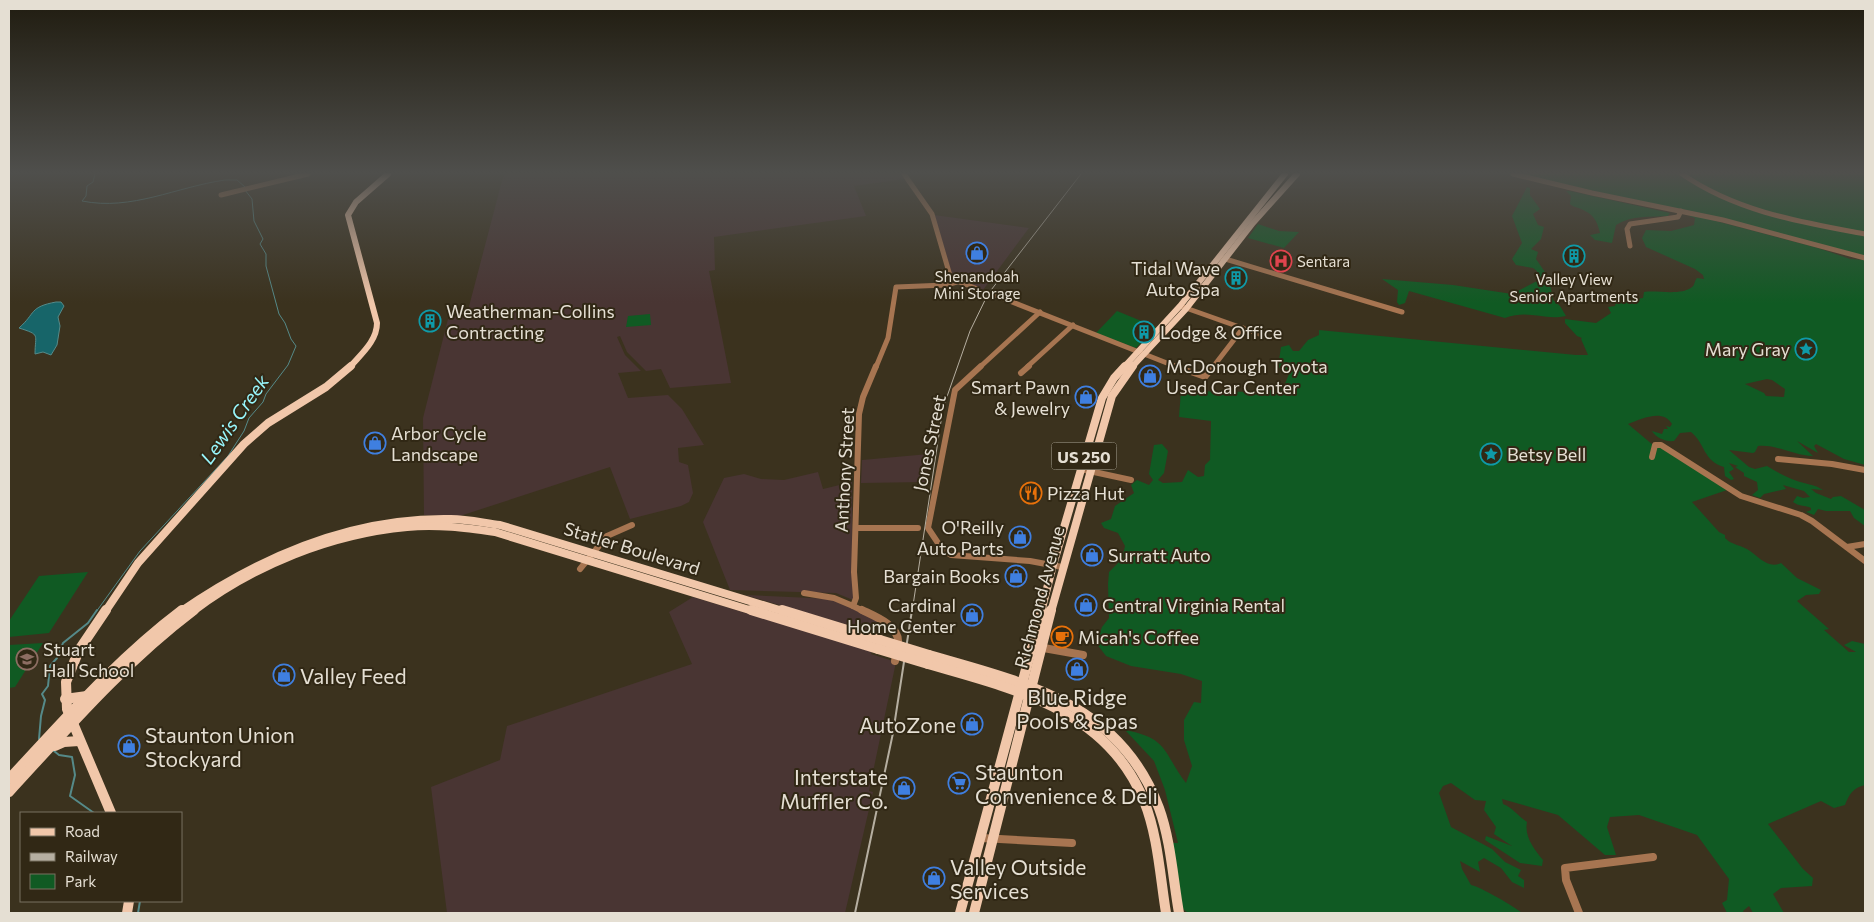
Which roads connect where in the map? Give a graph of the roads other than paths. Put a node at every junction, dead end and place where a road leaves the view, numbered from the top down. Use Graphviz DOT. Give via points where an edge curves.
graph roads {
  1 [pos="349,217"];
  2 [pos="933,217"];
  3 [pos="1253,217"];
  4 [pos="1256,217"];
  5 [pos="1678,217"];
  6 [pos="1707,217"];
  7 [pos="1787,217"];
  8 [pos="1865,234"];
  9 [pos="1630,246"];
  10 [pos="1222,258"];
  11 [pos="1865,258"];
  12 [pos="957,282"];
  13 [pos="978,289"];
  14 [pos="996,296"];
  15 [pos="1183,307"];
  16 [pos="1040,312"];
  17 [pos="1402,312"];
  18 [pos="1073,325"];
  19 [pos="1243,328"];
  20 [pos="1262,335"];
  21 [pos="1141,353"];
  22 [pos="1021,373"];
  23 [pos="1652,456"];
  24 [pos="1778,459"];
  25 [pos="1080,469"];
  26 [pos="1865,470"];
  27 [pos="1089,471"];
  28 [pos="1131,480"];
  29 [pos="632,525"];
  30 [pos="856,528"];
  31 [pos="918,528"];
  32 [pos="1865,544"];
  33 [pos="1847,547"];
  34 [pos="591,556"];
  35 [pos="1865,561"];
  36 [pos="1053,565"];
  37 [pos="1062,566"];
  38 [pos="580,569"];
  39 [pos="804,593"];
  40 [pos="853,606"];
  41 [pos="1033,646"];
  42 [pos="1042,648"];
  43 [pos="1084,655"];
  44 [pos="895,661"];
  45 [pos="1020,687"];
  46 [pos="1031,691"];
  47 [pos="89,695"];
  48 [pos="65,698"];
  49 [pos="69,716"];
  50 [pos="69,733"];
  51 [pos="9,779"];
  52 [pos="9,792"];
  53 [pos="110,812"];
  54 [pos="981,838"];
  55 [pos="993,838"];
  56 [pos="1072,843"];
  57 [pos="1654,857"];
  58 [pos="960,913"];
  59 [pos="974,913"];
  60 [pos="1166,913"];
  61 [pos="1179,913"];
  62 [pos="1579,913"];
  1 -- 48 [label="main road" via="377,323 373,340 338,379 258,431 146,553 79,650 69,674"];
  2 -- 12 [label="street" via="951,279"];
  3 -- 10 [label="main road, Richmond Avenue / US 250"];
  4 -- 10 [label="main road, Richmond Avenue / US 250"];
  5 -- 9 [label="street" via="1630,224 1627,229"];
  6 -- 11 [label="street"];
  7 -- 8 [label="street"];
  10 -- 15 [label="main road, Richmond Avenue / US 250"];
  10 -- 17 [label="street"];
  12 -- 13 [label="street"];
  12 -- 30 [label="street, Anthony Street" via="896,287 888,338 860,407"];
  14 -- 16 [label="street"];
  15 -- 19 [label="street"];
  15 -- 21 [label="main road, Richmond Avenue / US 250"];
  16 -- 18 [label="street"];
  16 -- 36 [label="street, Jones Street" via="955,390 928,528 946,554"];
  18 -- 21 [label="street"];
  18 -- 22 [label="street"];
  19 -- 20 [label="street"];
  19 -- 21 [label="street" via="1205,377"];
  21 -- 25 [label="main road, Richmond Avenue / US 250" via="1114,378 1103,396"];
  21 -- 27 [label="main road, Richmond Avenue / US 250" via="1112,396"];
  23 -- 33 [label="street" via="1655,445 1661,445 1741,496 1815,522"];
  24 -- 26 [label="street"];
  25 -- 27 [label="street"];
  25 -- 36 [label="main road, Richmond Avenue / US 250"];
  27 -- 28 [label="street"];
  27 -- 37 [label="main road, Richmond Avenue / US 250"];
  29 -- 34 [label="street" via="608,533"];
  30 -- 31 [label="street"];
  30 -- 40 [label="street, Anthony Street" via="856,598"];
  32 -- 33 [label="street"];
  33 -- 35 [label="street"];
  34 -- 38 [label="street"];
  34 -- 45 [label="main road, Statler Boulevard, bridge"];
  34 -- 47 [label="main road, Statler Boulevard" via="500,525 460,519 395,522 338,534 271,558 204,595 145,640"];
  34 -- 50 [label="main road, Statler Boulevard" via="495,532 450,526 386,530 318,547 258,572 188,614 145,650"];
  36 -- 37 [label="street"];
  36 -- 41 [label="main road, Richmond Avenue / US 250"];
  37 -- 42 [label="main road, Richmond Avenue / US 250"];
  39 -- 40 [label="street" via="834,598"];
  40 -- 44 [label="street" via="895,630 898,641"];
  41 -- 42 [label="street"];
  41 -- 45 [label="main road, Richmond Avenue / US 250"];
  42 -- 43 [label="street"];
  42 -- 46 [label="main road, Richmond Avenue / US 250"];
  45 -- 46 [label="main road, Statler Boulevard"];
  45 -- 54 [label="main road, Richmond Avenue / US 250"];
  46 -- 55 [label="main road, Richmond Avenue / US 250"];
  46 -- 60 [label="main road, Statler Boulevard" via="1088,726 1116,752 1131,774 1149,818"];
  46 -- 61 [label="main road, Statler Boulevard" via="1068,703 1094,718 1122,743 1138,763 1160,812"];
  47 -- 48 [label="main road"];
  47 -- 49 [label="main road, Statler Boulevard"];
  48 -- 49 [label="main road"];
  49 -- 50 [label="main road, Statler Boulevard"];
  49 -- 50 [label="main road"];
  50 -- 51 [label="main road, Statler Boulevard" via="29,758"];
  50 -- 52 [label="main road, Statler Boulevard"];
  50 -- 53 [label="main road"];
  54 -- 55 [label="street"];
  54 -- 58 [label="main road, Richmond Avenue / US 250"];
  55 -- 56 [label="street"];
  55 -- 59 [label="main road, Richmond Avenue / US 250"];
  57 -- 62 [label="street" via="1565,868 1566,880"];
}
